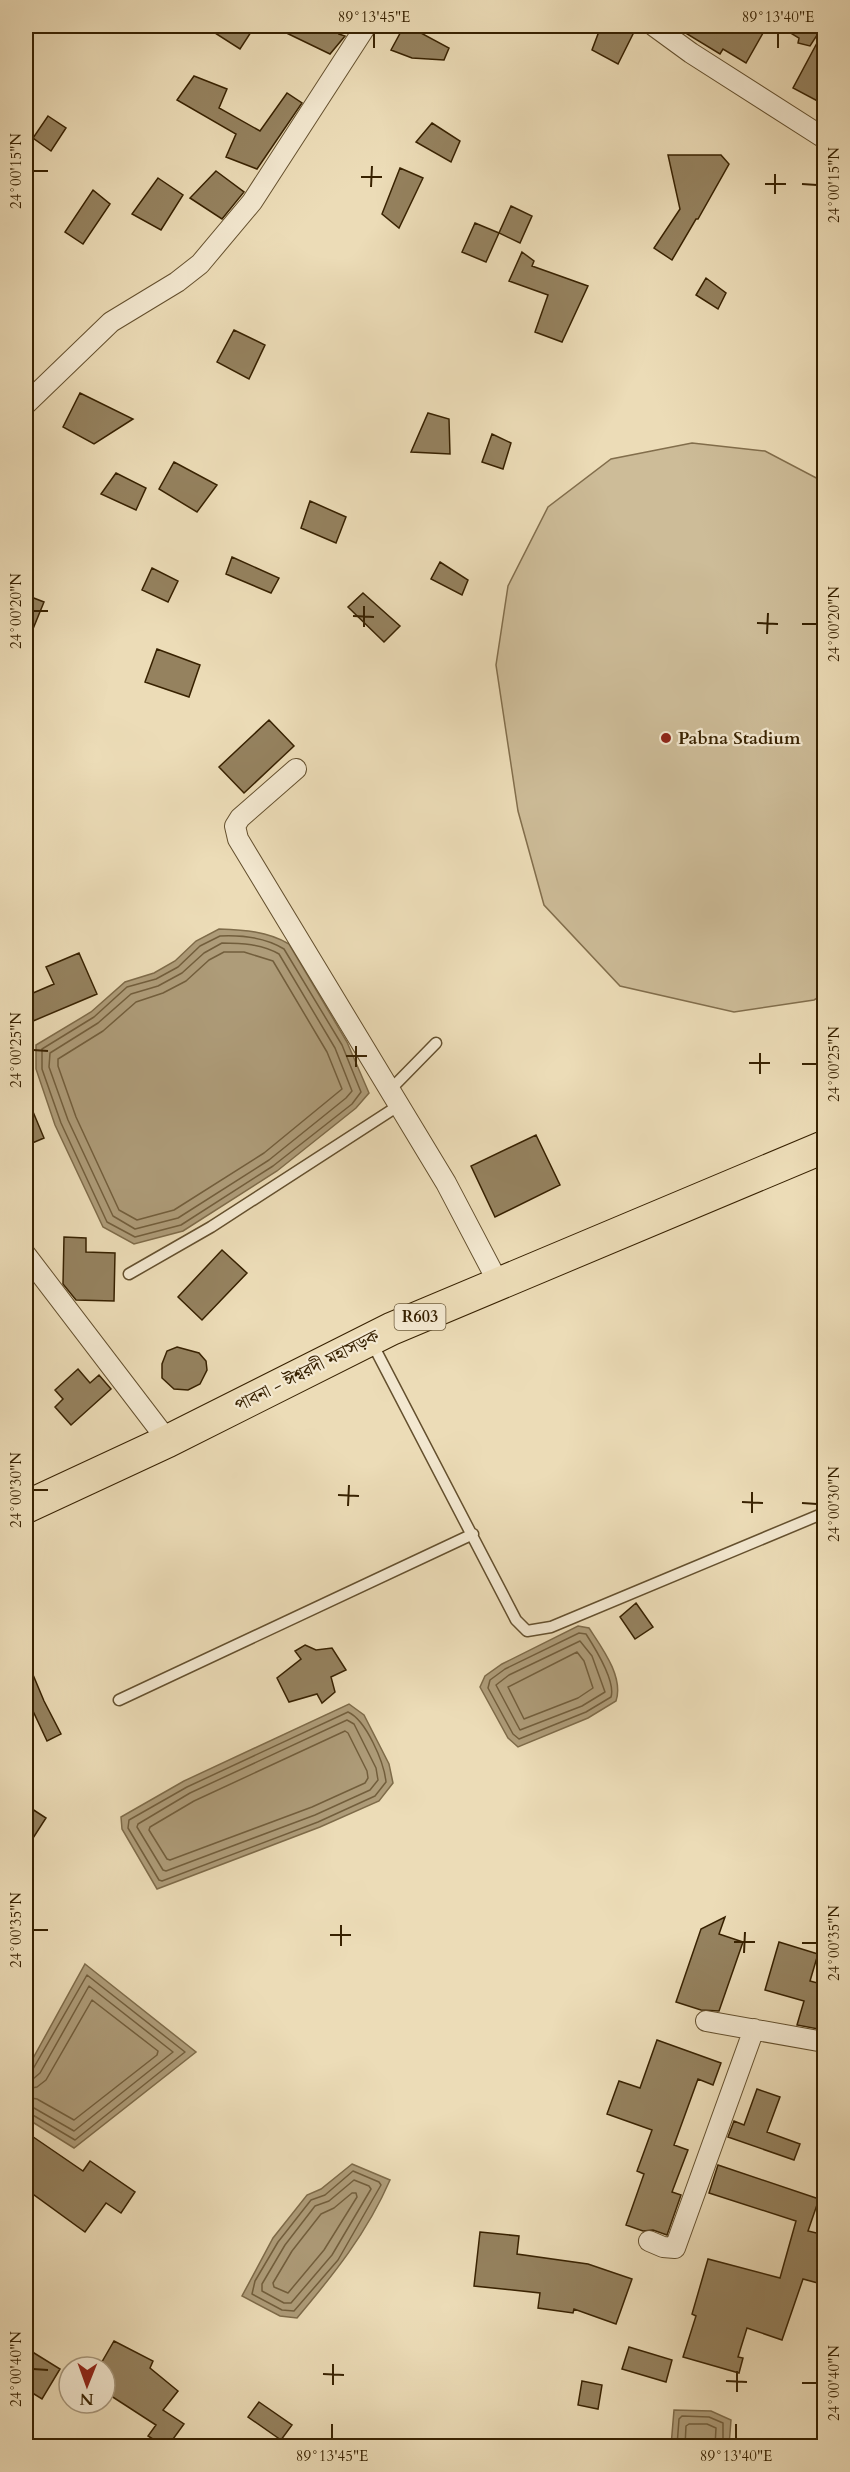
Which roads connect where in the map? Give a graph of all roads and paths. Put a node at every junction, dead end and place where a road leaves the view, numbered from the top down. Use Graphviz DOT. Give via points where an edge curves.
graph roads {
  1 [pos="366,26"];
  2 [pos="654,26"];
  3 [pos="825,138"];
  4 [pos="26,404"];
  5 [pos="297,769"];
  6 [pos="436,1043"];
  7 [pos="394,1099"];
  8 [pos="825,1147"];
  9 [pos="26,1255"];
  10 [pos="129,1274"];
  11 [pos="499,1284"];
  12 [pos="370,1340"];
  13 [pos="168,1441"];
  14 [pos="26,1507"];
  15 [pos="825,1513"];
  16 [pos="473,1534"];
  17 [pos="119,1700"];
  18 [pos="706,2020"];
  19 [pos="754,2029"];
  20 [pos="825,2042"];
  21 [pos="649,2241"];
  1 -- 4 [label="street" via="252,202 200,264 111,322"];
  2 -- 3 [label="street"];
  5 -- 7 [label="street" via="240,818 235,826 238,839"];
  6 -- 7 [label="lane"];
  7 -- 10 [label="lane" via="211,1227"];
  7 -- 11 [label="street" via="446,1184"];
  8 -- 11 [label="main road, পাবনা - ঈশ্বরদী মহাসড়ক / R603"];
  9 -- 13 [label="street"];
  11 -- 12 [label="main road, পাবনা - ঈশ্বরদী মহাসড়ক / R603"];
  12 -- 13 [label="main road, পাবনা - ঈশ্বরদী মহাসড়ক / R603"];
  12 -- 16 [label="lane"];
  13 -- 14 [label="main road, পাবনা - ঈশ্বরদী মহাসড়ক / R603"];
  15 -- 16 [label="lane" via="551,1627 527,1631 516,1620"];
  16 -- 17 [label="lane"];
  18 -- 19 [label="street"];
  19 -- 20 [label="street"];
  19 -- 21 [label="street" via="675,2248"];
}
